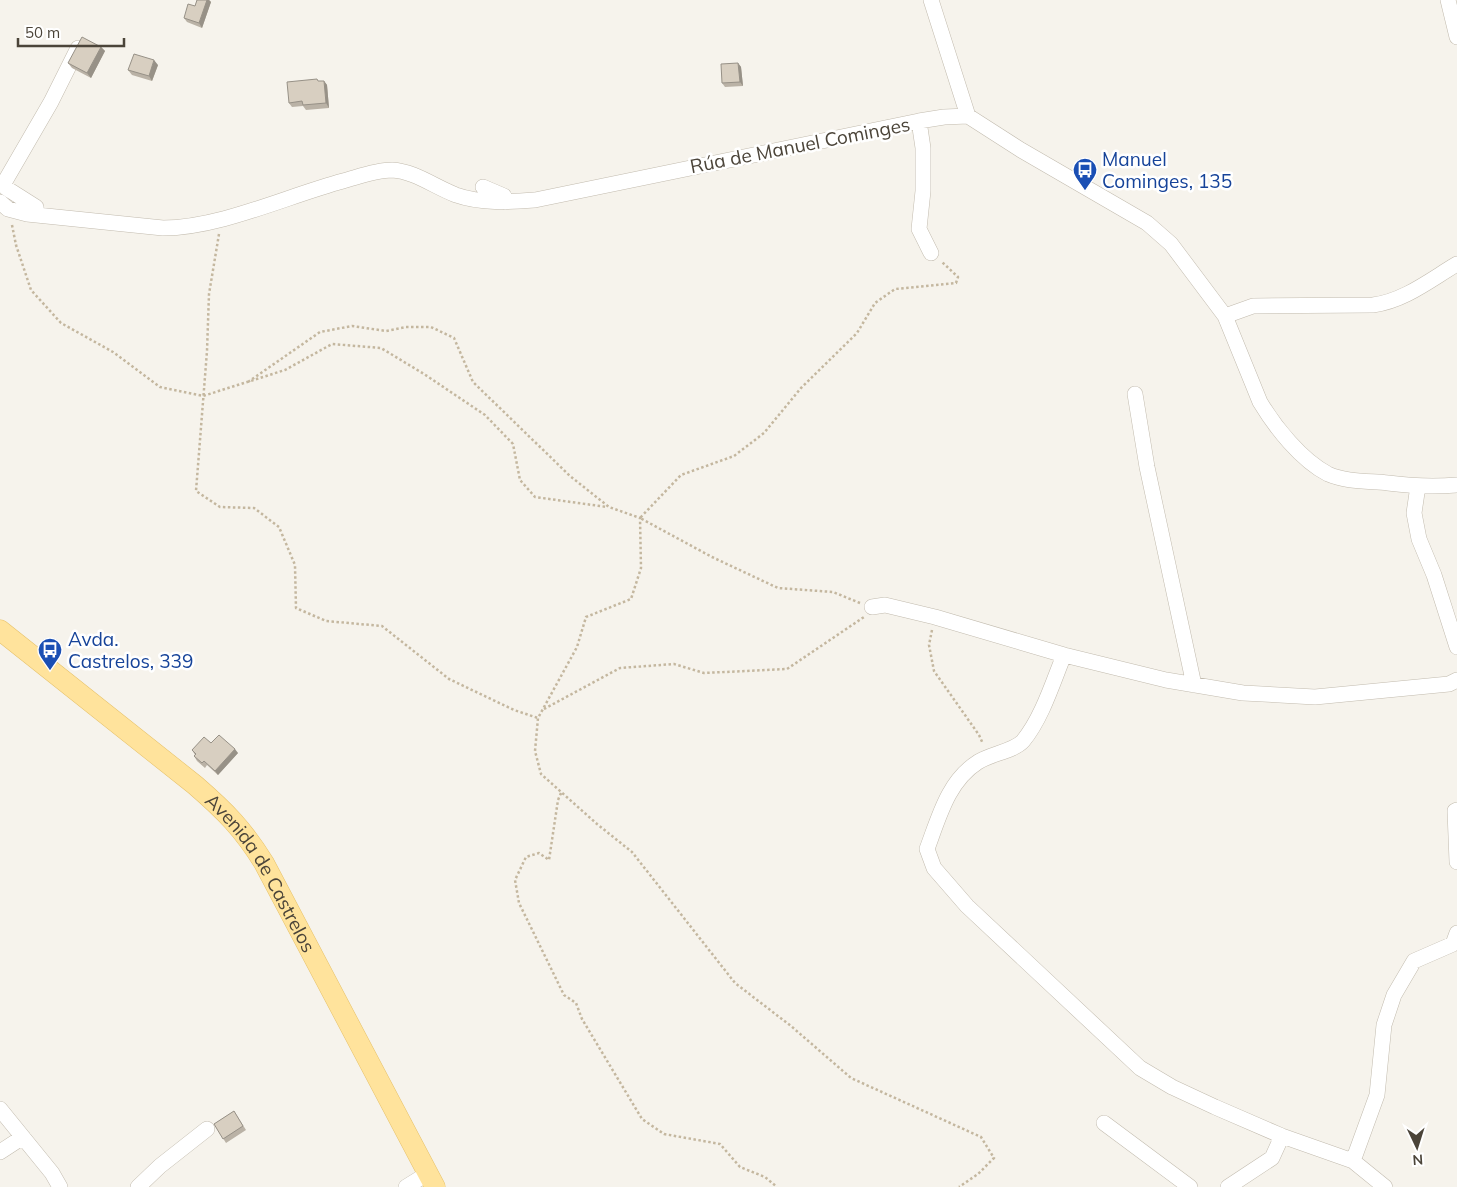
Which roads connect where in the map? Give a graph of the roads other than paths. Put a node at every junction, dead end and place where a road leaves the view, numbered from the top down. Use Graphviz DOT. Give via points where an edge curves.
graph roads {
  1 [pos="930,0"];
  2 [pos="1448,0"];
  3 [pos="1457,36"];
  4 [pos="81,43"];
  5 [pos="968,116"];
  6 [pos="918,121"];
  7 [pos="483,187"];
  8 [pos="505,202"];
  9 [pos="4,205"];
  10 [pos="37,215"];
  11 [pos="931,253"];
  12 [pos="1457,264"];
  13 [pos="1225,316"];
  14 [pos="1135,394"];
  15 [pos="1457,485"];
  16 [pos="1418,486"];
  17 [pos="872,607"];
  18 [pos="0,630"];
  19 [pos="1457,647"];
  20 [pos="1064,655"];
  21 [pos="1457,680"];
  22 [pos="1194,685"];
  23 [pos="1457,810"];
  24 [pos="1457,862"];
  25 [pos="1457,933"];
  26 [pos="0,1109"];
  27 [pos="1104,1123"];
  28 [pos="207,1129"];
  29 [pos="1282,1136"];
  30 [pos="23,1138"];
  31 [pos="0,1152"];
  32 [pos="1353,1162"];
  33 [pos="431,1180"];
  34 [pos="60,1187"];
  35 [pos="138,1187"];
  36 [pos="406,1187"];
  37 [pos="1190,1187"];
  38 [pos="1228,1187"];
  39 [pos="1385,1187"];
  1 -- 5 [label="street"];
  2 -- 3 [label="street"];
  4 -- 10 [label="street" via="4,183 6,188 36,206"];
  5 -- 6 [label="street, Rúa de Manuel Cominges"];
  5 -- 13 [label="street" via="1147,223 1171,244"];
  6 -- 8 [label="street, Rúa de Manuel Cominges" via="535,200"];
  6 -- 11 [label="street" via="923,148 919,228"];
  7 -- 8 [label="street" via="504,196"];
  8 -- 10 [label="street, Rúa de Manuel Cominges" via="471,199 392,170 326,186 192,227 163,228"];
  9 -- 10 [label="street, Rúa de Manuel Cominges"];
  12 -- 13 [label="street" via="1403,297 1387,303 1253,306"];
  13 -- 16 [label="street" via="1260,402 1301,455 1329,474 1347,479"];
  14 -- 22 [label="street" via="1147,467"];
  15 -- 16 [label="street"];
  16 -- 19 [label="street" via="1414,513 1419,539"];
  17 -- 20 [label="street" via="885,605 935,617"];
  18 -- 33 [label="main road, Avenida de Castrelos" via="195,785 238,824 269,871"];
  20 -- 22 [label="street"];
  20 -- 29 [label="street" via="1036,722 1021,743 978,762 960,778 945,800 927,849 934,868 967,906 1140,1068 1172,1087"];
  21 -- 22 [label="street" via="1449,684 1315,697 1243,693"];
  23 -- 24 [label="street"];
  25 -- 32 [label="street" via="1453,944 1414,961 1394,995 1384,1025 1377,1094"];
  26 -- 30 [label="street"];
  27 -- 37 [label="street"];
  28 -- 35 [label="street"];
  29 -- 32 [label="street"];
  29 -- 38 [label="street" via="1272,1158"];
  30 -- 31 [label="street"];
  30 -- 34 [label="street"];
  32 -- 39 [label="street"];
  33 -- 36 [label="street"];
}
